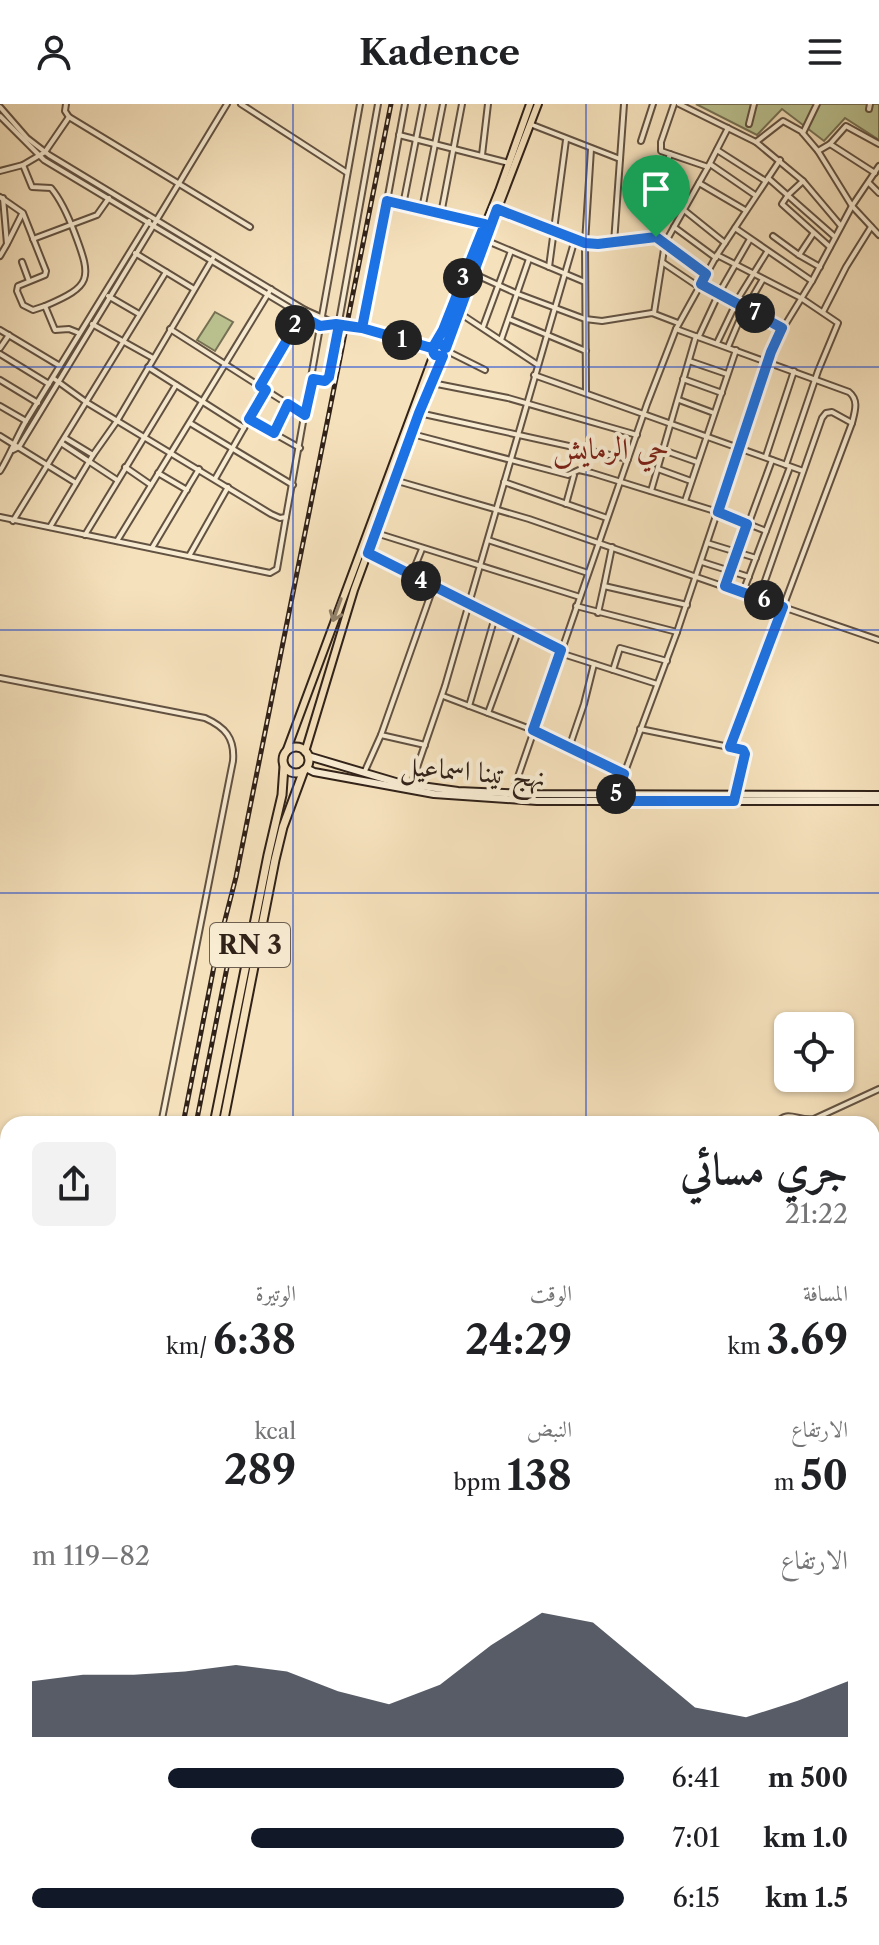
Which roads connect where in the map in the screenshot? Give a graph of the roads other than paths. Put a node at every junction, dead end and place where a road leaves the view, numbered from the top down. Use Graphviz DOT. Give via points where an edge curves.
graph roads {
  1 [pos="66,104"];
  2 [pos="227,104"];
  3 [pos="241,104"];
  4 [pos="360,104"];
  5 [pos="378,104"];
  6 [pos="405,104"];
  7 [pos="423,104"];
  8 [pos="443,104"];
  9 [pos="462,104"];
  10 [pos="488,104"];
  11 [pos="530,104"];
  12 [pos="538,104"];
  13 [pos="624,104"];
  14 [pos="653,104"];
  15 [pos="677,104"];
  16 [pos="754,104"];
  17 [pos="817,104"];
  18 [pos="0,107"];
  19 [pos="0,116"];
  20 [pos="69,117"];
  21 [pos="530,124"];
  22 [pos="749,124"];
  23 [pos="728,128"];
  24 [pos="803,133"];
  25 [pos="399,134"];
  26 [pos="416,139"];
  27 [pos="566,140"];
  28 [pos="641,141"];
  29 [pos="756,142"];
  30 [pos="830,144"];
  31 [pos="879,144"];
  32 [pos="435,145"];
  33 [pos="454,149"];
  34 [pos="591,149"];
  35 [pos="717,150"];
  36 [pos="818,151"];
  37 [pos="42,154"];
  38 [pos="670,154"];
  39 [pos="482,155"];
  40 [pos="620,159"];
  41 [pos="780,160"];
  42 [pos="509,163"];
  43 [pos="23,165"];
  44 [pos="709,166"];
  45 [pos="879,166"];
  46 [pos="0,171"];
  47 [pos="346,172"];
  48 [pos="875,173"];
  49 [pos="766,179"];
  50 [pos="803,181"];
  51 [pos="699,183"];
  52 [pos="869,183"];
  53 [pos="177,184"];
  54 [pos="879,193"];
  55 [pos="755,195"];
  56 [pos="788,195"];
  57 [pos="1,197"];
  58 [pos="109,198"];
  59 [pos="387,201"];
  60 [pos="403,205"];
  61 [pos="852,206"];
  62 [pos="422,209"];
  63 [pos="497,209"];
  64 [pos="684,210"];
  65 [pos="746,210"];
  66 [pos="23,213"];
  67 [pos="441,214"];
  68 [pos="153,221"];
  69 [pos="485,224"];
  70 [pos="72,226"];
  71 [pos="841,226"];
  72 [pos="250,227"];
  73 [pos="674,227"];
  74 [pos="871,227"];
  75 [pos="735,228"];
  76 [pos="553,230"];
  77 [pos="813,234"];
  78 [pos="879,235"];
  79 [pos="773,236"];
  80 [pos="835,237"];
  81 [pos="33,239"];
  82 [pos="575,239"];
  83 [pos="750,239"];
  84 [pos="485,240"];
  85 [pos="585,243"];
  86 [pos="614,243"];
  87 [pos="665,243"];
  88 [pos="725,243"];
  89 [pos="7,244"];
  90 [pos="830,247"];
  91 [pos="511,251"];
  92 [pos="767,252"];
  93 [pos="135,253"];
  94 [pos="799,255"];
  95 [pos="0,256"];
  96 [pos="716,256"];
  97 [pos="213,258"];
  98 [pos="529,259"];
  99 [pos="22,262"];
  100 [pos="662,262"];
  101 [pos="735,264"];
  102 [pos="549,267"];
  103 [pos="820,267"];
  104 [pos="166,272"];
  105 [pos="472,273"];
  106 [pos="752,273"];
  107 [pos="565,274"];
  108 [pos="706,274"];
  109 [pos="763,279"];
  110 [pos="29,281"];
  111 [pos="812,281"];
  112 [pos="585,282"];
  113 [pos="700,285"];
  114 [pos="499,286"];
  115 [pos="194,289"];
  116 [pos="270,292"];
  117 [pos="719,293"];
  118 [pos="518,294"];
  119 [pos="108,296"];
  120 [pos="801,298"];
  121 [pos="736,303"];
  122 [pos="45,306"];
  123 [pos="556,308"];
  124 [pos="745,308"];
  125 [pos="305,310"];
  126 [pos="458,312"];
  127 [pos="823,312"];
  128 [pos="654,313"];
  129 [pos="139,314"];
  130 [pos="301,316"];
  131 [pos="323,317"];
  132 [pos="509,319"];
  133 [pos="585,319"];
  134 [pos="92,323"];
  135 [pos="338,324"];
  136 [pos="320,326"];
  137 [pos="678,326"];
  138 [pos="483,327"];
  139 [pos="362,328"];
  140 [pos="782,328"];
  141 [pos="170,329"];
  142 [pos="0,330"];
  143 [pos="79,333"];
  144 [pos="9,335"];
  145 [pos="548,336"];
  146 [pos="698,336"];
  147 [pos="501,340"];
  148 [pos="122,341"];
  149 [pos="717,343"];
  150 [pos="728,347"];
  151 [pos="0,348"];
  152 [pos="435,349"];
  153 [pos="736,350"];
  154 [pos="586,351"];
  155 [pos="445,352"];
  156 [pos="0,354"];
  157 [pos="153,358"];
  158 [pos="689,361"];
  159 [pos="769,362"];
  160 [pos="224,364"];
  161 [pos="538,365"];
  162 [pos="60,366"];
  163 [pos="148,367"];
  164 [pos="485,370"];
  165 [pos="794,371"];
  166 [pos="727,374"];
  167 [pos="534,375"];
  168 [pos="313,379"];
  169 [pos="683,379"];
  170 [pos="0,380"];
  171 [pos="815,380"];
  172 [pos="53,381"];
  173 [pos="432,383"];
  174 [pos="176,385"];
  175 [pos="260,386"];
  176 [pos="266,390"];
  177 [pos="586,393"];
  178 [pos="722,393"];
  179 [pos="678,399"];
  180 [pos="86,402"];
  181 [pos="203,402"];
  182 [pos="38,403"];
  183 [pos="288,404"];
  184 [pos="526,404"];
  185 [pos="0,406"];
  186 [pos="419,413"];
  187 [pos="714,413"];
  188 [pos="645,414"];
  189 [pos="305,415"];
  190 [pos="249,419"];
  191 [pos="117,421"];
  192 [pos="29,423"];
  193 [pos="190,423"];
  194 [pos="671,423"];
  195 [pos="852,423"];
  196 [pos="244,428"];
  197 [pos="274,433"];
  198 [pos="412,434"];
  199 [pos="144,435"];
  200 [pos="637,435"];
  201 [pos="0,436"];
  202 [pos="518,436"];
  203 [pos="706,437"];
  204 [pos="63,440"];
  205 [pos="15,447"];
  206 [pos="300,448"];
  207 [pos="740,448"];
  208 [pos="232,449"];
  209 [pos="663,450"];
  210 [pos="171,452"];
  211 [pos="93,455"];
  212 [pos="769,458"];
  213 [pos="510,459"];
  214 [pos="628,459"];
  215 [pos="89,461"];
  216 [pos="697,462"];
  217 [pos="48,465"];
  218 [pos="788,466"];
  219 [pos="125,467"];
  220 [pos="1,469"];
  221 [pos="199,469"];
  222 [pos="658,469"];
  223 [pos="803,471"];
  224 [pos="158,473"];
  225 [pos="575,473"];
  226 [pos="215,479"];
  227 [pos="117,480"];
  228 [pos="394,480"];
  229 [pos="691,481"];
  230 [pos="504,482"];
  231 [pos="621,482"];
  232 [pos="76,483"];
  233 [pos="151,485"];
  234 [pos="293,485"];
  235 [pos="228,487"];
  236 [pos="187,490"];
  237 [pos="651,491"];
  238 [pos="685,501"];
  239 [pos="566,504"];
  240 [pos="497,509"];
  241 [pos="718,512"];
  242 [pos="0,517"];
  243 [pos="286,517"];
  244 [pos="607,518"];
  245 [pos="13,521"];
  246 [pos="747,524"];
  247 [pos="50,528"];
  248 [pos="766,531"];
  249 [pos="375,533"];
  250 [pos="85,535"];
  251 [pos="488,540"];
  252 [pos="117,541"];
  253 [pos="599,542"];
  254 [pos="707,543"];
  255 [pos="612,547"];
  256 [pos="152,548"];
  257 [pos="422,549"];
  258 [pos="737,552"];
  259 [pos="368,553"];
  260 [pos="189,556"];
  261 [pos="756,558"];
  262 [pos="701,562"];
  263 [pos="480,566"];
  264 [pos="731,571"];
  265 [pos="588,574"];
  266 [pos="411,576"];
  267 [pos="695,577"];
  268 [pos="749,577"];
  269 [pos="604,586"];
  270 [pos="725,586"];
  271 [pos="433,588"];
  272 [pos="743,592"];
  273 [pos="580,597"];
  274 [pos="759,598"];
  275 [pos="469,604"];
  276 [pos="687,605"];
  277 [pos="576,606"];
  278 [pos="783,607"];
  279 [pos="598,613"];
  280 [pos="495,617"];
  281 [pos="519,629"];
  282 [pos="677,632"];
  283 [pos="879,640"];
  284 [pos="560,652"];
  285 [pos="667,661"];
  286 [pos="594,664"];
  287 [pos="613,670"];
  288 [pos="0,678"];
  289 [pos="657,684"];
  290 [pos="442,696"];
  291 [pos="469,706"];
  292 [pos="488,713"];
  293 [pos="640,729"];
  294 [pos="533,730"];
  295 [pos="381,735"];
  296 [pos="425,745"];
  297 [pos="730,747"];
  298 [pos="569,748"];
  299 [pos="286,752"];
  300 [pos="306,754"];
  301 [pos="284,766"];
  302 [pos="305,769"];
  303 [pos="363,773"];
  304 [pos="624,774"];
  305 [pos="411,785"];
  306 [pos="512,794"];
  307 [pos="615,798"];
  308 [pos="735,798"];
  309 [pos="879,798"];
  310 [pos="879,1089"];
  311 [pos="163,1116"];
  312 [pos="216,1116"];
  313 [pos="225,1116"];
  314 [pos="823,1116"];
  1 -- 20 [label="street"];
  2 -- 53 [label="street"];
  3 -- 47 [label="street"];
  4 -- 47 [label="street"];
  5 -- 135 [label="street"];
  6 -- 25 [label="street"];
  7 -- 26 [label="street"];
  8 -- 32 [label="street"];
  9 -- 33 [label="street"];
  10 -- 39 [label="street"];
  11 -- 42 [label="main road"];
  12 -- 21 [label="main road"];
  13 -- 40 [label="street"];
  14 -- 28 [label="street"];
  15 -- 23 [label="street"];
  15 -- 38 [label="street" via="659,148"];
  16 -- 22 [label="street"];
  17 -- 24 [label="street"];
  18 -- 37 [label="street"];
  19 -- 37 [label="street"];
  20 -- 37 [label="street"];
  20 -- 53 [label="street"];
  21 -- 27 [label="street"];
  21 -- 63 [label="main road"];
  23 -- 29 [label="street"];
  23 -- 35 [label="street"];
  24 -- 29 [label="street" via="783,121"];
  24 -- 36 [label="street"];
  25 -- 26 [label="street"];
  25 -- 59 [label="street"];
  26 -- 32 [label="street"];
  26 -- 60 [label="street"];
  27 -- 34 [label="street"];
  27 -- 76 [label="street"];
  29 -- 41 [label="street"];
  30 -- 31 [label="street" via="846,126"];
  30 -- 36 [label="street"];
  30 -- 48 [label="street"];
  32 -- 33 [label="street"];
  32 -- 62 [label="street"];
  33 -- 39 [label="street"];
  33 -- 67 [label="street"];
  34 -- 40 [label="street"];
  34 -- 85 [label="street"];
  35 -- 44 [label="street"];
  35 -- 49 [label="street"];
  36 -- 61 [label="street"];
  37 -- 43 [label="street"];
  37 -- 58 [label="street"];
  37 -- 68 [label="street"];
  38 -- 44 [label="street"];
  38 -- 64 [label="street" via="657,193"];
  39 -- 42 [label="street"];
  40 -- 86 [label="street"];
  41 -- 49 [label="street"];
  41 -- 50 [label="street"];
  42 -- 69 [label="main road"];
  43 -- 46 [label="street"];
  43 -- 70 [label="street" via="32,187 48,186 56,194"];
  44 -- 51 [label="street"];
  44 -- 55 [label="street"];
  45 -- 48 [label="street"];
  47 -- 131 [label="street"];
  48 -- 52 [label="street"];
  49 -- 55 [label="street"];
  49 -- 56 [label="street"];
  50 -- 56 [label="street"];
  50 -- 71 [label="street"];
  51 -- 64 [label="street"];
  51 -- 65 [label="street"];
  52 -- 54 [label="street"];
  52 -- 61 [label="street"];
  53 -- 68 [label="street"];
  53 -- 72 [label="street"];
  55 -- 65 [label="street"];
  56 -- 77 [label="street" via="782,204"];
  56 -- 80 [label="street"];
  57 -- 66 [label="street"];
  57 -- 89 [label="street"];
  58 -- 68 [label="street"];
  58 -- 70 [label="street" via="97,215"];
  59 -- 60 [label="street"];
  59 -- 139 [label="street"];
  60 -- 62 [label="street"];
  61 -- 71 [label="street"];
  61 -- 74 [label="street"];
  62 -- 67 [label="street"];
  63 -- 76 [label="street"];
  63 -- 84 [label="main road"];
  64 -- 73 [label="street"];
  64 -- 88 [label="street"];
  65 -- 75 [label="street"];
  66 -- 81 [label="street"];
  66 -- 89 [label="street"];
  67 -- 69 [label="street"];
  68 -- 93 [label="street"];
  68 -- 97 [label="street"];
  68 -- 143 [label="street"];
  69 -- 152 [label="main road"];
  70 -- 81 [label="street"];
  70 -- 122 [label="street" via="86,274 73,293"];
  71 -- 80 [label="street"];
  73 -- 87 [label="street"];
  73 -- 96 [label="street"];
  74 -- 78 [label="street"];
  74 -- 127 [label="street"];
  75 -- 83 [label="street"];
  75 -- 88 [label="street"];
  76 -- 82 [label="street"];
  76 -- 102 [label="street"];
  77 -- 90 [label="street"];
  77 -- 94 [label="street"];
  79 -- 94 [label="street"];
  80 -- 90 [label="street"];
  81 -- 110 [label="street" via="46,273"];
  82 -- 85 [label="street"];
  82 -- 107 [label="street"];
  83 -- 92 [label="street"];
  83 -- 101 [label="street"];
  84 -- 91 [label="street"];
  84 -- 105 [label="main road"];
  85 -- 86 [label="street"];
  85 -- 112 [label="street"];
  86 -- 87 [label="street" via="656,237"];
  87 -- 100 [label="street"];
  87 -- 108 [label="street"];
  88 -- 96 [label="street"];
  89 -- 95 [label="street"];
  90 -- 103 [label="street"];
  91 -- 98 [label="street"];
  91 -- 114 [label="street"];
  92 -- 106 [label="street"];
  92 -- 111 [label="street"];
  93 -- 104 [label="street"];
  93 -- 119 [label="street"];
  94 -- 103 [label="street"];
  96 -- 101 [label="street"];
  96 -- 108 [label="street"];
  97 -- 115 [label="street"];
  97 -- 116 [label="street"];
  98 -- 102 [label="street"];
  98 -- 118 [label="street"];
  99 -- 110 [label="street"];
  100 -- 113 [label="street"];
  100 -- 128 [label="street"];
  101 -- 106 [label="street"];
  101 -- 117 [label="street"];
  102 -- 107 [label="street"];
  103 -- 111 [label="street"];
  104 -- 115 [label="street"];
  104 -- 129 [label="street"];
  105 -- 114 [label="street"];
  105 -- 126 [label="main road"];
  106 -- 109 [label="street"];
  106 -- 121 [label="street"];
  107 -- 112 [label="street"];
  107 -- 123 [label="street"];
  108 -- 113 [label="street"];
  109 -- 120 [label="street"];
  109 -- 124 [label="street"];
  110 -- 122 [label="street" via="17,288 23,305 33,310"];
  111 -- 120 [label="street"];
  112 -- 133 [label="street"];
  113 -- 117 [label="street"];
  113 -- 137 [label="street"];
  114 -- 118 [label="street"];
  114 -- 138 [label="street"];
  115 -- 141 [label="street"];
  116 -- 125 [label="street"];
  116 -- 130 [label="street"];
  116 -- 160 [label="street"];
  117 -- 121 [label="street"];
  117 -- 146 [label="street"];
  118 -- 123 [label="street"];
  118 -- 132 [label="street"];
  119 -- 129 [label="street"];
  119 -- 134 [label="street"];
  120 -- 127 [label="street"];
  120 -- 140 [label="street"];
  121 -- 124 [label="street"];
  121 -- 149 [label="street"];
  122 -- 143 [label="street" via="55,330"];
  123 -- 133 [label="street"];
  123 -- 145 [label="street"];
  124 -- 140 [label="street"];
  124 -- 150 [label="street"];
  125 -- 130 [label="street"];
  125 -- 131 [label="street"];
  126 -- 138 [label="street"];
  126 -- 155 [label="main road"];
  127 -- 171 [label="street" via="838,323"];
  128 -- 133 [label="street"];
  128 -- 137 [label="street"];
  129 -- 148 [label="street"];
  130 -- 136 [label="street"];
  130 -- 175 [label="street"];
  131 -- 135 [label="street"];
  131 -- 136 [label="street"];
  132 -- 145 [label="street"];
  132 -- 147 [label="street"];
  133 -- 154 [label="street"];
  134 -- 148 [label="street"];
  134 -- 172 [label="street"];
  135 -- 136 [label="street"];
  135 -- 139 [label="street"];
  135 -- 168 [label="street" via="329,377"];
  136 -- 168 [label="street"];
  137 -- 146 [label="street"];
  137 -- 188 [label="street"];
  138 -- 147 [label="street"];
  139 -- 152 [label="street"];
  140 -- 159 [label="street"];
  141 -- 157 [label="street"];
  141 -- 160 [label="street"];
  142 -- 144 [label="street"];
  143 -- 162 [label="street"];
  144 -- 151 [label="street"];
  144 -- 162 [label="street"];
  145 -- 154 [label="street"];
  145 -- 161 [label="street"];
  146 -- 149 [label="street"];
  146 -- 158 [label="street"];
  147 -- 161 [label="street"];
  148 -- 157 [label="street"];
  148 -- 180 [label="street"];
  149 -- 150 [label="street"];
  150 -- 153 [label="street"];
  152 -- 155 [label="main road" via="439,357"];
  152 -- 155 [label="main road" via="444,344"];
  152 -- 299 [label="main road, one-way"];
  153 -- 159 [label="street"];
  153 -- 166 [label="street"];
  154 -- 177 [label="street"];
  155 -- 164 [label="street"];
  155 -- 173 [label="main road"];
  156 -- 172 [label="street"];
  157 -- 163 [label="street"];
  158 -- 166 [label="street"];
  158 -- 169 [label="street"];
  159 -- 165 [label="street"];
  159 -- 207 [label="street"];
  160 -- 175 [label="street"];
  160 -- 181 [label="street"];
  161 -- 167 [label="street"];
  162 -- 172 [label="street"];
  163 -- 174 [label="street"];
  163 -- 191 [label="street"];
  165 -- 171 [label="street"];
  165 -- 212 [label="street"];
  166 -- 178 [label="street"];
  167 -- 177 [label="street"];
  167 -- 184 [label="street"];
  168 -- 189 [label="street"];
  169 -- 178 [label="street"];
  169 -- 179 [label="street"];
  170 -- 182 [label="street"];
  171 -- 195 [label="street" via="854,396"];
  171 -- 218 [label="street"];
  172 -- 180 [label="street"];
  172 -- 182 [label="street"];
  172 -- 192 [label="street"];
  173 -- 184 [label="street"];
  173 -- 186 [label="main road"];
  174 -- 181 [label="street"];
  174 -- 199 [label="street"];
  175 -- 176 [label="street"];
  176 -- 183 [label="street"];
  176 -- 190 [label="street"];
  177 -- 188 [label="street"];
  178 -- 187 [label="street"];
  179 -- 187 [label="street"];
  179 -- 194 [label="street"];
  180 -- 191 [label="street"];
  180 -- 204 [label="street"];
  181 -- 193 [label="street"];
  181 -- 196 [label="street"];
  182 -- 192 [label="street"];
  183 -- 189 [label="street"];
  183 -- 197 [label="street"];
  184 -- 200 [label="street"];
  184 -- 202 [label="street"];
  185 -- 192 [label="street"];
  186 -- 198 [label="main road"];
  186 -- 202 [label="street"];
  187 -- 203 [label="street"];
  188 -- 194 [label="street"];
  188 -- 200 [label="street"];
  189 -- 206 [label="street"];
  190 -- 196 [label="street"];
  190 -- 197 [label="street"];
  191 -- 199 [label="street"];
  191 -- 211 [label="street"];
  192 -- 205 [label="street"];
  193 -- 208 [label="street"];
  193 -- 210 [label="street"];
  194 -- 203 [label="street"];
  194 -- 209 [label="street"];
  195 -- 223 [label="street" via="832,412 825,414"];
  195 -- 278 [label="street"];
  196 -- 208 [label="street"];
  197 -- 206 [label="street"];
  198 -- 213 [label="street"];
  198 -- 228 [label="main road"];
  199 -- 210 [label="street"];
  199 -- 219 [label="street"];
  200 -- 214 [label="street"];
  201 -- 205 [label="street"];
  202 -- 213 [label="street"];
  202 -- 214 [label="street"];
  203 -- 207 [label="street"];
  203 -- 216 [label="street"];
  204 -- 211 [label="street"];
  204 -- 215 [label="street"];
  204 -- 217 [label="street"];
  205 -- 217 [label="street"];
  205 -- 220 [label="street"];
  206 -- 234 [label="street"];
  207 -- 212 [label="street"];
  207 -- 241 [label="street"];
  208 -- 226 [label="street"];
  208 -- 234 [label="street"];
  209 -- 216 [label="street"];
  209 -- 222 [label="street"];
  210 -- 221 [label="street"];
  210 -- 224 [label="street"];
  211 -- 215 [label="street"];
  212 -- 218 [label="street"];
  212 -- 246 [label="street"];
  213 -- 225 [label="street"];
  213 -- 230 [label="street"];
  214 -- 231 [label="street"];
  215 -- 227 [label="street"];
  215 -- 232 [label="street"];
  216 -- 229 [label="street"];
  217 -- 232 [label="street"];
  217 -- 245 [label="street"];
  218 -- 223 [label="street"];
  218 -- 248 [label="street"];
  219 -- 227 [label="street"];
  219 -- 233 [label="street"];
  221 -- 226 [label="street"];
  221 -- 236 [label="street"];
  222 -- 229 [label="street"];
  222 -- 237 [label="street"];
  223 -- 274 [label="street"];
  224 -- 233 [label="street"];
  224 -- 236 [label="street"];
  225 -- 231 [label="street" via="581,470"];
  225 -- 239 [label="street"];
  226 -- 235 [label="street"];
  227 -- 250 [label="street"];
  228 -- 240 [label="street"];
  228 -- 249 [label="main road"];
  229 -- 238 [label="street"];
  230 -- 239 [label="street"];
  230 -- 240 [label="street"];
  231 -- 237 [label="street"];
  231 -- 244 [label="street"];
  232 -- 247 [label="street"];
  233 -- 252 [label="street"];
  234 -- 243 [label="street"];
  235 -- 243 [label="street" via="271,514"];
  235 -- 260 [label="street"];
  236 -- 256 [label="street"];
  237 -- 238 [label="street"];
  238 -- 241 [label="street"];
  239 -- 244 [label="street"];
  240 -- 251 [label="street"];
  240 -- 253 [label="street"];
  241 -- 246 [label="street"];
  241 -- 254 [label="street"];
  242 -- 245 [label="street"];
  243 -- 260 [label="street" via="280,558 272,573"];
  244 -- 253 [label="street"];
  245 -- 247 [label="street"];
  246 -- 248 [label="street"];
  246 -- 258 [label="street"];
  247 -- 250 [label="street"];
  248 -- 261 [label="street"];
  249 -- 257 [label="street"];
  249 -- 259 [label="main road"];
  250 -- 252 [label="street"];
  251 -- 263 [label="street"];
  251 -- 265 [label="street"];
  252 -- 256 [label="street"];
  253 -- 255 [label="street"];
  253 -- 265 [label="street"];
  254 -- 258 [label="street"];
  254 -- 262 [label="street"];
  255 -- 267 [label="street"];
  255 -- 269 [label="street"];
  256 -- 260 [label="street"];
  257 -- 263 [label="street"];
  257 -- 266 [label="street"];
  258 -- 261 [label="street"];
  258 -- 264 [label="street"];
  259 -- 266 [label="street"];
  259 -- 300 [label="main road"];
  261 -- 268 [label="street"];
  262 -- 264 [label="street"];
  262 -- 267 [label="street"];
  263 -- 273 [label="street"];
  263 -- 275 [label="street"];
  264 -- 268 [label="street"];
  264 -- 270 [label="street"];
  265 -- 273 [label="street"];
  266 -- 271 [label="street"];
  267 -- 270 [label="street"];
  267 -- 276 [label="street"];
  268 -- 272 [label="street"];
  269 -- 276 [label="street"];
  269 -- 279 [label="street"];
  270 -- 272 [label="street"];
  271 -- 275 [label="street"];
  271 -- 295 [label="street"];
  272 -- 274 [label="street"];
  273 -- 277 [label="street"];
  274 -- 278 [label="street"];
  275 -- 280 [label="street"];
  275 -- 290 [label="street"];
  276 -- 282 [label="street"];
  277 -- 279 [label="street"];
  277 -- 284 [label="street"];
  278 -- 283 [label="street"];
  278 -- 297 [label="street"];
  279 -- 282 [label="street"];
  280 -- 281 [label="street"];
  280 -- 291 [label="street"];
  281 -- 284 [label="street"];
  281 -- 292 [label="street"];
  282 -- 285 [label="street"];
  284 -- 286 [label="street"];
  284 -- 294 [label="street"];
  285 -- 287 [label="street" via="620,648"];
  285 -- 289 [label="street"];
  286 -- 287 [label="street"];
  286 -- 298 [label="street"];
  287 -- 289 [label="street"];
  288 -- 311 [label="street" via="205,718 231,739 233,761"];
  289 -- 293 [label="street"];
  290 -- 291 [label="street"];
  290 -- 296 [label="street"];
  291 -- 292 [label="street"];
  292 -- 294 [label="street"];
  293 -- 297 [label="street"];
  293 -- 304 [label="street"];
  294 -- 298 [label="street"];
  294 -- 306 [label="street"];
  295 -- 296 [label="street"];
  295 -- 303 [label="street"];
  296 -- 305 [label="street"];
  297 -- 308 [label="street" via="745,754"];
  298 -- 304 [label="street"];
  299 -- 300 [label="highway" via="297,748"];
  299 -- 301 [label="highway"];
  300 -- 302 [label="highway"];
  300 -- 303 [label="main road, نهج تينا اسماعيل"];
  301 -- 302 [label="highway" via="293,773"];
  301 -- 312 [label="highway, RN 3"];
  302 -- 307 [label="main road, نهج تينا اسماعيل" via="444,795"];
  302 -- 313 [label="highway, RN 3" via="275,860"];
  303 -- 305 [label="main road, نهج تينا اسماعيل"];
  304 -- 307 [label="street"];
  305 -- 306 [label="main road, نهج تينا اسماعيل"];
  306 -- 307 [label="main road, نهج تينا اسماعيل"];
  307 -- 308 [label="main road, نهج تينا اسماعيل"];
  308 -- 309 [label="main road, نهج تينا اسماعيل"];
  310 -- 314 [label="street"];
}
